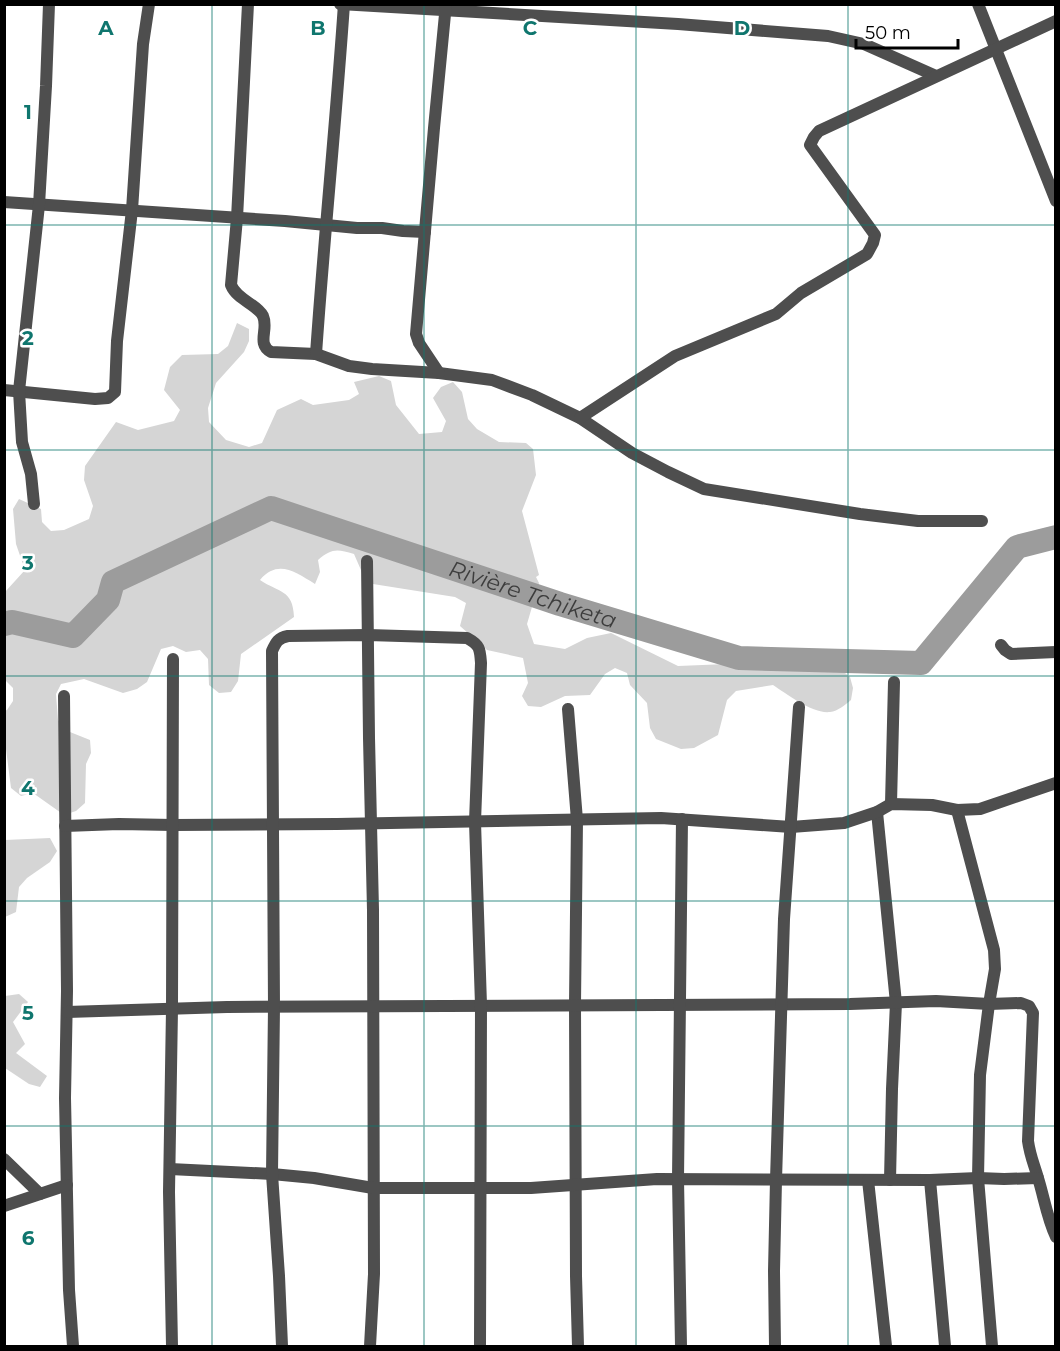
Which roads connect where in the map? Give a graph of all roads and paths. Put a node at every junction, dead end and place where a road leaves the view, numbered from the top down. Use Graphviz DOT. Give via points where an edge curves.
graph roads {
  1 [pos="49,4"];
  2 [pos="149,4"];
  3 [pos="248,4"];
  4 [pos="978,4"];
  5 [pos="343,5"];
  6 [pos="446,8"];
  7 [pos="1056,21"];
  8 [pos="995,49"];
  9 [pos="936,75"];
  10 [pos="1056,201"];
  11 [pos="4,202"];
  12 [pos="39,205"];
  13 [pos="132,210"];
  14 [pos="237,218"];
  15 [pos="326,225"];
  16 [pos="425,232"];
  17 [pos="316,354"];
  18 [pos="439,373"];
  19 [pos="4,390"];
  20 [pos="19,391"];
  21 [pos="580,418"];
  22 [pos="34,504"];
  23 [pos="982,520"];
  24 [pos="367,561"];
  25 [pos="368,635"];
  26 [pos="1001,645"];
  27 [pos="1056,652"];
  28 [pos="173,659"];
  29 [pos="894,682"];
  30 [pos="64,696"];
  31 [pos="799,707"];
  32 [pos="568,708"];
  33 [pos="1056,783"];
  34 [pos="891,804"];
  35 [pos="957,810"];
  36 [pos="877,812"];
  37 [pos="682,819"];
  38 [pos="577,820"];
  39 [pos="476,822"];
  40 [pos="372,824"];
  41 [pos="173,825"];
  42 [pos="274,825"];
  43 [pos="65,826"];
  44 [pos="791,827"];
  45 [pos="781,1003"];
  46 [pos="896,1003"];
  47 [pos="575,1004"];
  48 [pos="679,1004"];
  49 [pos="989,1004"];
  50 [pos="373,1005"];
  51 [pos="482,1005"];
  52 [pos="274,1007"];
  53 [pos="172,1009"];
  54 [pos="67,1012"];
  55 [pos="4,1159"];
  56 [pos="170,1169"];
  57 [pos="272,1174"];
  58 [pos="978,1178"];
  59 [pos="1038,1178"];
  60 [pos="678,1179"];
  61 [pos="776,1180"];
  62 [pos="868,1180"];
  63 [pos="890,1180"];
  64 [pos="930,1180"];
  65 [pos="67,1185"];
  66 [pos="576,1185"];
  67 [pos="373,1188"];
  68 [pos="481,1188"];
  69 [pos="40,1194"];
  70 [pos="4,1206"];
  71 [pos="1056,1237"];
  72 [pos="72,1347"];
  73 [pos="172,1347"];
  74 [pos="282,1347"];
  75 [pos="370,1347"];
  76 [pos="480,1347"];
  77 [pos="578,1347"];
  78 [pos="681,1347"];
  79 [pos="775,1347"];
  80 [pos="886,1347"];
  81 [pos="945,1347"];
  82 [pos="992,1347"];
  1 -- 12 [label="street"];
  2 -- 13 [label="street"];
  3 -- 14 [label="street"];
  4 -- 8 [label="street"];
  5 -- 6 [label="street"];
  5 -- 15 [label="street"];
  6 -- 9 [label="street" via="828,36 864,44"];
  6 -- 16 [label="street"];
  7 -- 8 [label="street"];
  8 -- 9 [label="street"];
  8 -- 10 [label="street"];
  9 -- 21 [label="street" via="819,131 810,145 875,235 867,254 801,293 776,314 675,356"];
  11 -- 12 [label="street"];
  12 -- 13 [label="street"];
  12 -- 20 [label="street"];
  13 -- 14 [label="street"];
  13 -- 20 [label="street" via="115,392 108,398 95,399"];
  14 -- 15 [label="street"];
  14 -- 17 [label="street" via="231,285 234,292 262,314 266,349"];
  15 -- 16 [label="street"];
  15 -- 17 [label="street"];
  16 -- 18 [label="street" via="416,334"];
  17 -- 18 [label="street" via="349,366"];
  18 -- 21 [label="street" via="492,380"];
  19 -- 20 [label="street"];
  20 -- 22 [label="street" via="22,442"];
  21 -- 23 [label="street" via="632,453 704,489 918,521"];
  24 -- 25 [label="street"];
  25 -- 39 [label="street" via="467,638 480,650"];
  25 -- 40 [label="street"];
  25 -- 42 [label="street" via="281,638 276,642 272,651"];
  26 -- 27 [label="street" via="1011,654"];
  28 -- 41 [label="street"];
  29 -- 34 [label="street"];
  30 -- 43 [label="street"];
  31 -- 44 [label="street"];
  32 -- 38 [label="street"];
  33 -- 35 [label="street" via="980,809"];
  34 -- 35 [label="street"];
  34 -- 36 [label="street"];
  35 -- 49 [label="street" via="994,950"];
  36 -- 44 [label="street" via="844,823"];
  36 -- 46 [label="street"];
  37 -- 38 [label="street"];
  37 -- 44 [label="street"];
  37 -- 48 [label="street"];
  38 -- 39 [label="street"];
  38 -- 47 [label="street"];
  39 -- 40 [label="street"];
  39 -- 51 [label="street"];
  40 -- 42 [label="street"];
  40 -- 50 [label="street"];
  41 -- 42 [label="street"];
  41 -- 43 [label="street"];
  41 -- 53 [label="street"];
  42 -- 52 [label="street"];
  43 -- 54 [label="street"];
  44 -- 45 [label="street"];
  45 -- 46 [label="street"];
  45 -- 48 [label="street"];
  45 -- 61 [label="street"];
  46 -- 49 [label="street"];
  46 -- 63 [label="street"];
  47 -- 48 [label="street"];
  47 -- 51 [label="street"];
  47 -- 66 [label="street"];
  48 -- 60 [label="street"];
  49 -- 58 [label="street" via="980,1075"];
  49 -- 59 [label="street" via="1021,1003 1033,1013 1028,1141"];
  50 -- 51 [label="street"];
  50 -- 52 [label="street"];
  50 -- 67 [label="street"];
  51 -- 68 [label="street"];
  52 -- 53 [label="street"];
  52 -- 57 [label="street"];
  53 -- 54 [label="street"];
  53 -- 56 [label="street"];
  54 -- 65 [label="street"];
  55 -- 69 [label="street"];
  56 -- 57 [label="street"];
  56 -- 73 [label="street"];
  57 -- 67 [label="street"];
  57 -- 74 [label="street"];
  58 -- 59 [label="street"];
  58 -- 64 [label="street"];
  58 -- 82 [label="street"];
  59 -- 71 [label="street"];
  60 -- 61 [label="street"];
  60 -- 66 [label="street"];
  60 -- 78 [label="street"];
  61 -- 62 [label="street"];
  61 -- 79 [label="street"];
  62 -- 63 [label="street"];
  62 -- 80 [label="street"];
  63 -- 64 [label="street"];
  64 -- 81 [label="street"];
  65 -- 69 [label="street"];
  65 -- 72 [label="street"];
  66 -- 68 [label="street"];
  66 -- 77 [label="street"];
  67 -- 68 [label="street"];
  67 -- 75 [label="street"];
  68 -- 76 [label="street"];
  69 -- 70 [label="street"];
}
